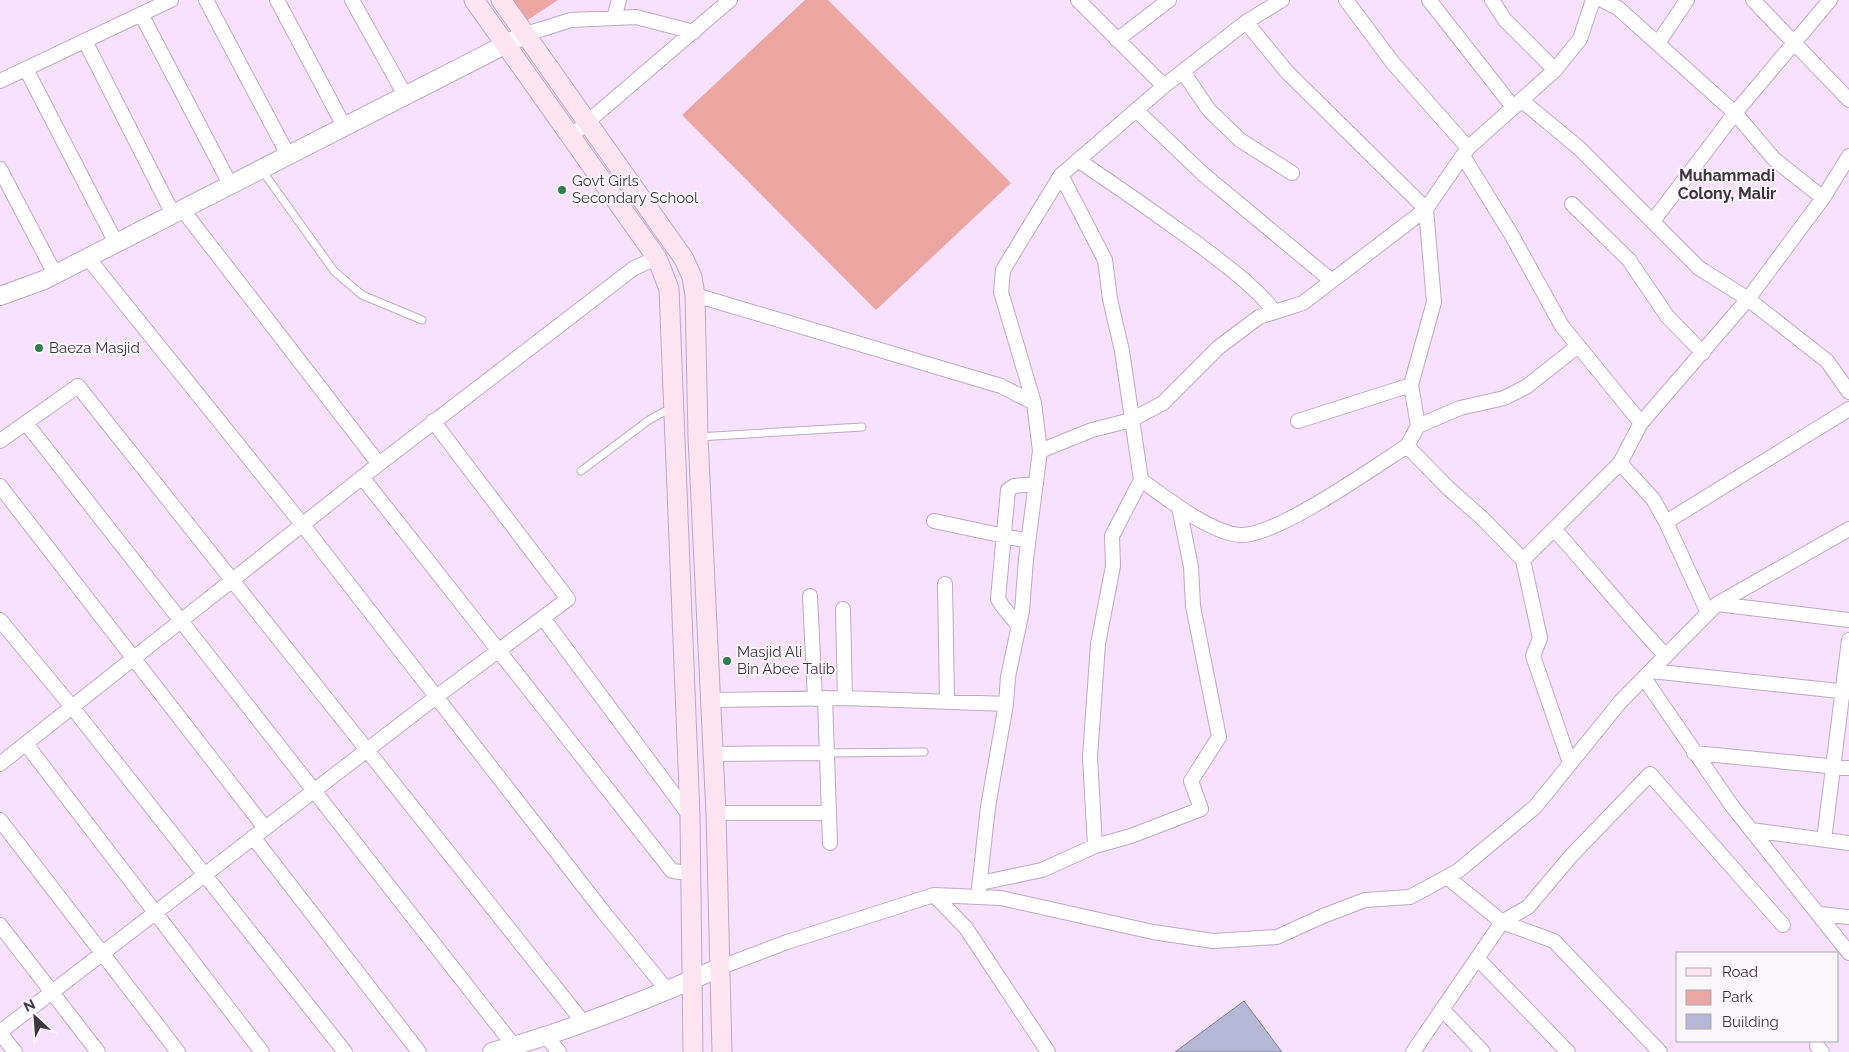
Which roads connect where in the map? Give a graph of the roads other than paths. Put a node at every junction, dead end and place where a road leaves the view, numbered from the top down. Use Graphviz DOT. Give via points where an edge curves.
graph roads {
  1 [pos="171,0"];
  2 [pos="206,0"];
  3 [pos="277,0"];
  4 [pos="352,0"];
  5 [pos="474,0"];
  6 [pos="502,0"];
  7 [pos="619,0"];
  8 [pos="730,0"];
  9 [pos="1078,0"];
  10 [pos="1169,0"];
  11 [pos="1282,0"];
  12 [pos="1346,0"];
  13 [pos="1429,0"];
  14 [pos="1492,0"];
  15 [pos="1593,0"];
  16 [pos="1602,0"];
  17 [pos="1687,0"];
  18 [pos="1753,0"];
  19 [pos="1830,0"];
  20 [pos="141,14"];
  21 [pos="614,18"];
  22 [pos="1246,22"];
  23 [pos="694,32"];
  24 [pos="526,34"];
  25 [pos="1117,40"];
  26 [pos="86,41"];
  27 [pos="1658,43"];
  28 [pos="1794,44"];
  29 [pos="506,45"];
  30 [pos="26,69"];
  31 [pos="1555,70"];
  32 [pos="1182,72"];
  33 [pos="0,81"];
  34 [pos="1164,86"];
  35 [pos="405,95"];
  36 [pos="1849,100"];
  37 [pos="1517,104"];
  38 [pos="1136,110"];
  39 [pos="1735,113"];
  40 [pos="588,121"];
  41 [pos="344,126"];
  42 [pos="571,136"];
  43 [pos="1466,152"];
  44 [pos="288,155"];
  45 [pos="1849,156"];
  46 [pos="1078,160"];
  47 [pos="261,168"];
  48 [pos="0,169"];
  49 [pos="1292,173"];
  50 [pos="1061,175"];
  51 [pos="230,184"];
  52 [pos="1823,198"];
  53 [pos="1572,204"];
  54 [pos="1426,209"];
  55 [pos="177,211"];
  56 [pos="1653,221"];
  57 [pos="116,243"];
  58 [pos="88,258"];
  59 [pos="657,258"];
  60 [pos="55,274"];
  61 [pos="1332,281"];
  62 [pos="695,295"];
  63 [pos="0,296"];
  64 [pos="1748,299"];
  65 [pos="1275,312"];
  66 [pos="422,320"];
  67 [pos="1578,346"];
  68 [pos="1703,353"];
  69 [pos="1411,386"];
  70 [pos="1849,392"];
  71 [pos="1034,403"];
  72 [pos="674,406"];
  73 [pos="1849,409"];
  74 [pos="1131,420"];
  75 [pos="433,421"];
  76 [pos="1298,421"];
  77 [pos="26,423"];
  78 [pos="1641,423"];
  79 [pos="1418,426"];
  80 [pos="862,427"];
  81 [pos="698,437"];
  82 [pos="0,441"];
  83 [pos="1407,446"];
  84 [pos="1040,451"];
  85 [pos="1620,463"];
  86 [pos="379,464"];
  87 [pos="581,471"];
  88 [pos="362,477"];
  89 [pos="1141,480"];
  90 [pos="1036,484"];
  91 [pos="0,486"];
  92 [pos="702,505"];
  93 [pos="1179,507"];
  94 [pos="677,508"];
  95 [pos="934,521"];
  96 [pos="1666,522"];
  97 [pos="302,524"];
  98 [pos="1554,529"];
  99 [pos="1849,529"];
  100 [pos="1004,536"];
  101 [pos="1833,538"];
  102 [pos="1028,541"];
  103 [pos="1849,542"];
  104 [pos="1522,560"];
  105 [pos="232,580"];
  106 [pos="945,584"];
  107 [pos="810,596"];
  108 [pos="843,609"];
  109 [pos="1713,609"];
  110 [pos="543,618"];
  111 [pos="0,620"];
  112 [pos="181,620"];
  113 [pos="1849,620"];
  114 [pos="1019,626"];
  115 [pos="1849,640"];
  116 [pos="498,651"];
  117 [pos="1666,656"];
  118 [pos="134,658"];
  119 [pos="1648,674"];
  120 [pos="1845,692"];
  121 [pos="436,697"];
  122 [pos="820,698"];
  123 [pos="845,698"];
  124 [pos="712,700"];
  125 [pos="946,700"];
  126 [pos="1006,704"];
  127 [pos="72,707"];
  128 [pos="26,744"];
  129 [pos="367,750"];
  130 [pos="924,752"];
  131 [pos="1694,752"];
  132 [pos="826,753"];
  133 [pos="713,754"];
  134 [pos="1570,763"];
  135 [pos="0,764"];
  136 [pos="1834,766"];
  137 [pos="1849,768"];
  138 [pos="314,790"];
  139 [pos="716,813"];
  140 [pos="828,813"];
  141 [pos="690,816"];
  142 [pos="0,820"];
  143 [pos="266,828"];
  144 [pos="1751,830"];
  145 [pos="253,837"];
  146 [pos="1824,840"];
  147 [pos="830,843"];
  148 [pos="1849,843"];
  149 [pos="1095,846"];
  150 [pos="690,873"];
  151 [pos="204,874"];
  152 [pos="1447,876"];
  153 [pos="979,890"];
  154 [pos="934,895"];
  155 [pos="155,912"];
  156 [pos="1819,914"];
  157 [pos="1849,918"];
  158 [pos="1502,922"];
  159 [pos="0,925"];
  160 [pos="1782,925"];
  161 [pos="102,953"];
  162 [pos="1849,953"];
  163 [pos="1477,958"];
  164 [pos="721,967"];
  165 [pos="691,980"];
  166 [pos="667,990"];
  167 [pos="52,992"];
  168 [pos="1442,1009"];
  169 [pos="583,1022"];
  170 [pos="0,1032"];
  171 [pos="546,1036"];
  172 [pos="521,1047"];
  173 [pos="15,1052"];
  174 [pos="98,1052"];
  175 [pos="178,1052"];
  176 [pos="262,1052"];
  177 [pos="345,1052"];
  178 [pos="418,1052"];
  179 [pos="492,1052"];
  180 [pos="560,1052"];
  181 [pos="693,1052"];
  182 [pos="722,1052"];
  183 [pos="1048,1052"];
  184 [pos="1413,1052"];
  185 [pos="1483,1052"];
  186 [pos="1568,1052"];
  187 [pos="1660,1052"];
  1 -- 20 [label="street"];
  2 -- 44 [label="street"];
  3 -- 41 [label="street"];
  4 -- 35 [label="street"];
  5 -- 29 [label="main road"];
  6 -- 24 [label="main road"];
  7 -- 21 [label="street"];
  8 -- 23 [label="street"];
  9 -- 25 [label="street"];
  10 -- 25 [label="street"];
  11 -- 22 [label="street"];
  12 -- 43 [label="street"];
  13 -- 37 [label="street"];
  14 -- 31 [label="street" via="1505,20"];
  15 -- 31 [label="street" via="1580,39"];
  16 -- 27 [label="street" via="1618,8"];
  17 -- 27 [label="street"];
  18 -- 28 [label="street"];
  19 -- 28 [label="street"];
  20 -- 26 [label="street"];
  20 -- 51 [label="street"];
  21 -- 23 [label="street" via="636,18"];
  21 -- 24 [label="street" via="571,20"];
  22 -- 32 [label="street"];
  22 -- 54 [label="street" via="1286,72"];
  23 -- 40 [label="street"];
  24 -- 29 [label="street"];
  24 -- 40 [label="main road"];
  25 -- 34 [label="street"];
  26 -- 30 [label="street"];
  26 -- 55 [label="street"];
  27 -- 39 [label="street"];
  28 -- 36 [label="street"];
  28 -- 39 [label="street"];
  29 -- 35 [label="street"];
  29 -- 42 [label="main road"];
  30 -- 33 [label="street"];
  30 -- 57 [label="street"];
  31 -- 37 [label="street"];
  32 -- 34 [label="street"];
  32 -- 49 [label="street" via="1209,110 1240,140"];
  34 -- 38 [label="street"];
  35 -- 41 [label="street"];
  37 -- 43 [label="street"];
  37 -- 56 [label="street" via="1579,148"];
  38 -- 46 [label="street"];
  38 -- 61 [label="street" via="1203,174"];
  39 -- 52 [label="street" via="1774,159"];
  39 -- 56 [label="street"];
  40 -- 42 [label="street"];
  40 -- 62 [label="main road" via="684,259"];
  41 -- 44 [label="street"];
  42 -- 59 [label="main road"];
  43 -- 54 [label="street"];
  43 -- 67 [label="street" via="1562,326"];
  44 -- 47 [label="street"];
  45 -- 52 [label="street"];
  46 -- 50 [label="street"];
  46 -- 65 [label="street" via="1232,269"];
  47 -- 51 [label="street"];
  47 -- 66 [label="lane" via="334,271 362,295"];
  48 -- 60 [label="street"];
  50 -- 71 [label="street" via="1003,270 1001,283"];
  50 -- 74 [label="street" via="1105,260"];
  51 -- 55 [label="street"];
  52 -- 64 [label="street"];
  53 -- 68 [label="street" via="1629,260 1667,316"];
  54 -- 61 [label="street"];
  54 -- 69 [label="street" via="1434,302"];
  55 -- 57 [label="street"];
  55 -- 86 [label="street"];
  56 -- 64 [label="street" via="1699,268"];
  57 -- 58 [label="street"];
  58 -- 60 [label="street"];
  58 -- 97 [label="street"];
  59 -- 72 [label="main road" via="669,289"];
  59 -- 75 [label="street" via="634,268"];
  60 -- 63 [label="street"];
  61 -- 65 [label="street" via="1303,303"];
  62 -- 71 [label="street" via="1001,386"];
  62 -- 81 [label="main road"];
  64 -- 68 [label="street"];
  64 -- 70 [label="street" via="1827,361"];
  65 -- 74 [label="street" via="1259,317 1219,347 1163,403"];
  67 -- 78 [label="street"];
  67 -- 79 [label="street" via="1526,386 1504,398 1460,408"];
  68 -- 78 [label="street"];
  69 -- 76 [label="street"];
  69 -- 79 [label="street"];
  71 -- 84 [label="street"];
  72 -- 87 [label="lane" via="649,420"];
  72 -- 94 [label="main road"];
  73 -- 96 [label="street"];
  74 -- 84 [label="street" via="1092,430"];
  74 -- 89 [label="street"];
  75 -- 86 [label="street"];
  75 -- 110 [label="street" via="568,599"];
  77 -- 82 [label="street"];
  77 -- 105 [label="street" via="78,386"];
  77 -- 112 [label="street"];
  78 -- 85 [label="street"];
  79 -- 83 [label="street"];
  80 -- 81 [label="lane"];
  81 -- 92 [label="main road"];
  83 -- 93 [label="street" via="1331,495 1271,528 1240,535 1206,524"];
  83 -- 104 [label="street"];
  84 -- 90 [label="street"];
  85 -- 96 [label="street" via="1653,499"];
  85 -- 98 [label="street"];
  86 -- 88 [label="street"];
  88 -- 97 [label="street"];
  88 -- 116 [label="street"];
  89 -- 93 [label="street"];
  89 -- 149 [label="street" via="1112,536 1113,566 1098,644 1090,757"];
  90 -- 100 [label="street" via="1014,486 1008,490"];
  90 -- 102 [label="street"];
  91 -- 118 [label="street"];
  92 -- 94 [label="street"];
  92 -- 124 [label="main road"];
  93 -- 149 [label="street" via="1191,567 1193,606 1219,738 1191,781 1201,809"];
  94 -- 141 [label="main road"];
  95 -- 100 [label="street"];
  96 -- 109 [label="street"];
  97 -- 105 [label="street"];
  97 -- 121 [label="street"];
  98 -- 104 [label="street"];
  98 -- 117 [label="street"];
  99 -- 101 [label="street"];
  100 -- 102 [label="street"];
  100 -- 114 [label="street" via="998,598"];
  101 -- 103 [label="street"];
  101 -- 109 [label="street"];
  102 -- 114 [label="street"];
  104 -- 134 [label="street" via="1540,638 1533,656"];
  105 -- 112 [label="street"];
  105 -- 129 [label="street"];
  106 -- 125 [label="street"];
  107 -- 122 [label="street"];
  108 -- 123 [label="street"];
  109 -- 113 [label="street"];
  109 -- 117 [label="street"];
  110 -- 116 [label="street"];
  110 -- 141 [label="street"];
  111 -- 127 [label="street"];
  112 -- 118 [label="street"];
  112 -- 138 [label="street"];
  114 -- 126 [label="street"];
  115 -- 120 [label="street"];
  116 -- 121 [label="street"];
  116 -- 150 [label="street" via="672,871"];
  117 -- 119 [label="street"];
  118 -- 127 [label="street"];
  118 -- 143 [label="street"];
  119 -- 120 [label="street"];
  119 -- 131 [label="street"];
  119 -- 134 [label="street" via="1621,701"];
  120 -- 136 [label="street"];
  121 -- 129 [label="street"];
  121 -- 166 [label="street"];
  122 -- 123 [label="street"];
  122 -- 124 [label="street"];
  122 -- 132 [label="street"];
  123 -- 125 [label="street"];
  124 -- 133 [label="main road"];
  125 -- 126 [label="street"];
  126 -- 153 [label="street" via="988,807"];
  127 -- 128 [label="street"];
  127 -- 151 [label="street"];
  128 -- 135 [label="street"];
  128 -- 155 [label="street"];
  129 -- 138 [label="street"];
  129 -- 169 [label="street"];
  130 -- 132 [label="lane"];
  131 -- 136 [label="street"];
  131 -- 144 [label="street"];
  132 -- 133 [label="street"];
  132 -- 140 [label="street"];
  133 -- 139 [label="main road"];
  134 -- 152 [label="street" via="1535,807 1458,871"];
  136 -- 137 [label="street"];
  136 -- 146 [label="street"];
  138 -- 143 [label="street"];
  138 -- 172 [label="street"];
  139 -- 140 [label="street"];
  139 -- 164 [label="main road"];
  140 -- 147 [label="street"];
  141 -- 150 [label="main road"];
  142 -- 161 [label="street"];
  143 -- 145 [label="street"];
  144 -- 146 [label="street"];
  144 -- 156 [label="street"];
  145 -- 151 [label="street"];
  145 -- 178 [label="street"];
  146 -- 148 [label="street"];
  149 -- 153 [label="street" via="1042,870"];
  150 -- 165 [label="main road"];
  151 -- 155 [label="street"];
  151 -- 177 [label="street"];
  152 -- 153 [label="street" via="1410,898 1365,900 1277,937 1213,941 1153,932 1001,898"];
  152 -- 158 [label="street"];
  153 -- 154 [label="street"];
  154 -- 164 [label="street" via="787,942"];
  154 -- 183 [label="street" via="966,928"];
  155 -- 161 [label="street"];
  155 -- 176 [label="street"];
  156 -- 157 [label="street"];
  156 -- 162 [label="street"];
  158 -- 160 [label="street" via="1528,907 1570,856 1650,774"];
  158 -- 163 [label="street"];
  158 -- 187 [label="street" via="1554,940"];
  159 -- 167 [label="street"];
  161 -- 167 [label="street"];
  161 -- 175 [label="street"];
  163 -- 168 [label="street"];
  163 -- 186 [label="street"];
  164 -- 165 [label="street"];
  164 -- 182 [label="main road"];
  165 -- 166 [label="street"];
  165 -- 181 [label="main road"];
  166 -- 169 [label="street"];
  167 -- 170 [label="street"];
  167 -- 174 [label="street"];
  168 -- 184 [label="street"];
  168 -- 185 [label="street"];
  169 -- 171 [label="street"];
  170 -- 173 [label="street"];
  171 -- 172 [label="street"];
  171 -- 180 [label="street"];
  172 -- 179 [label="street"];
}
